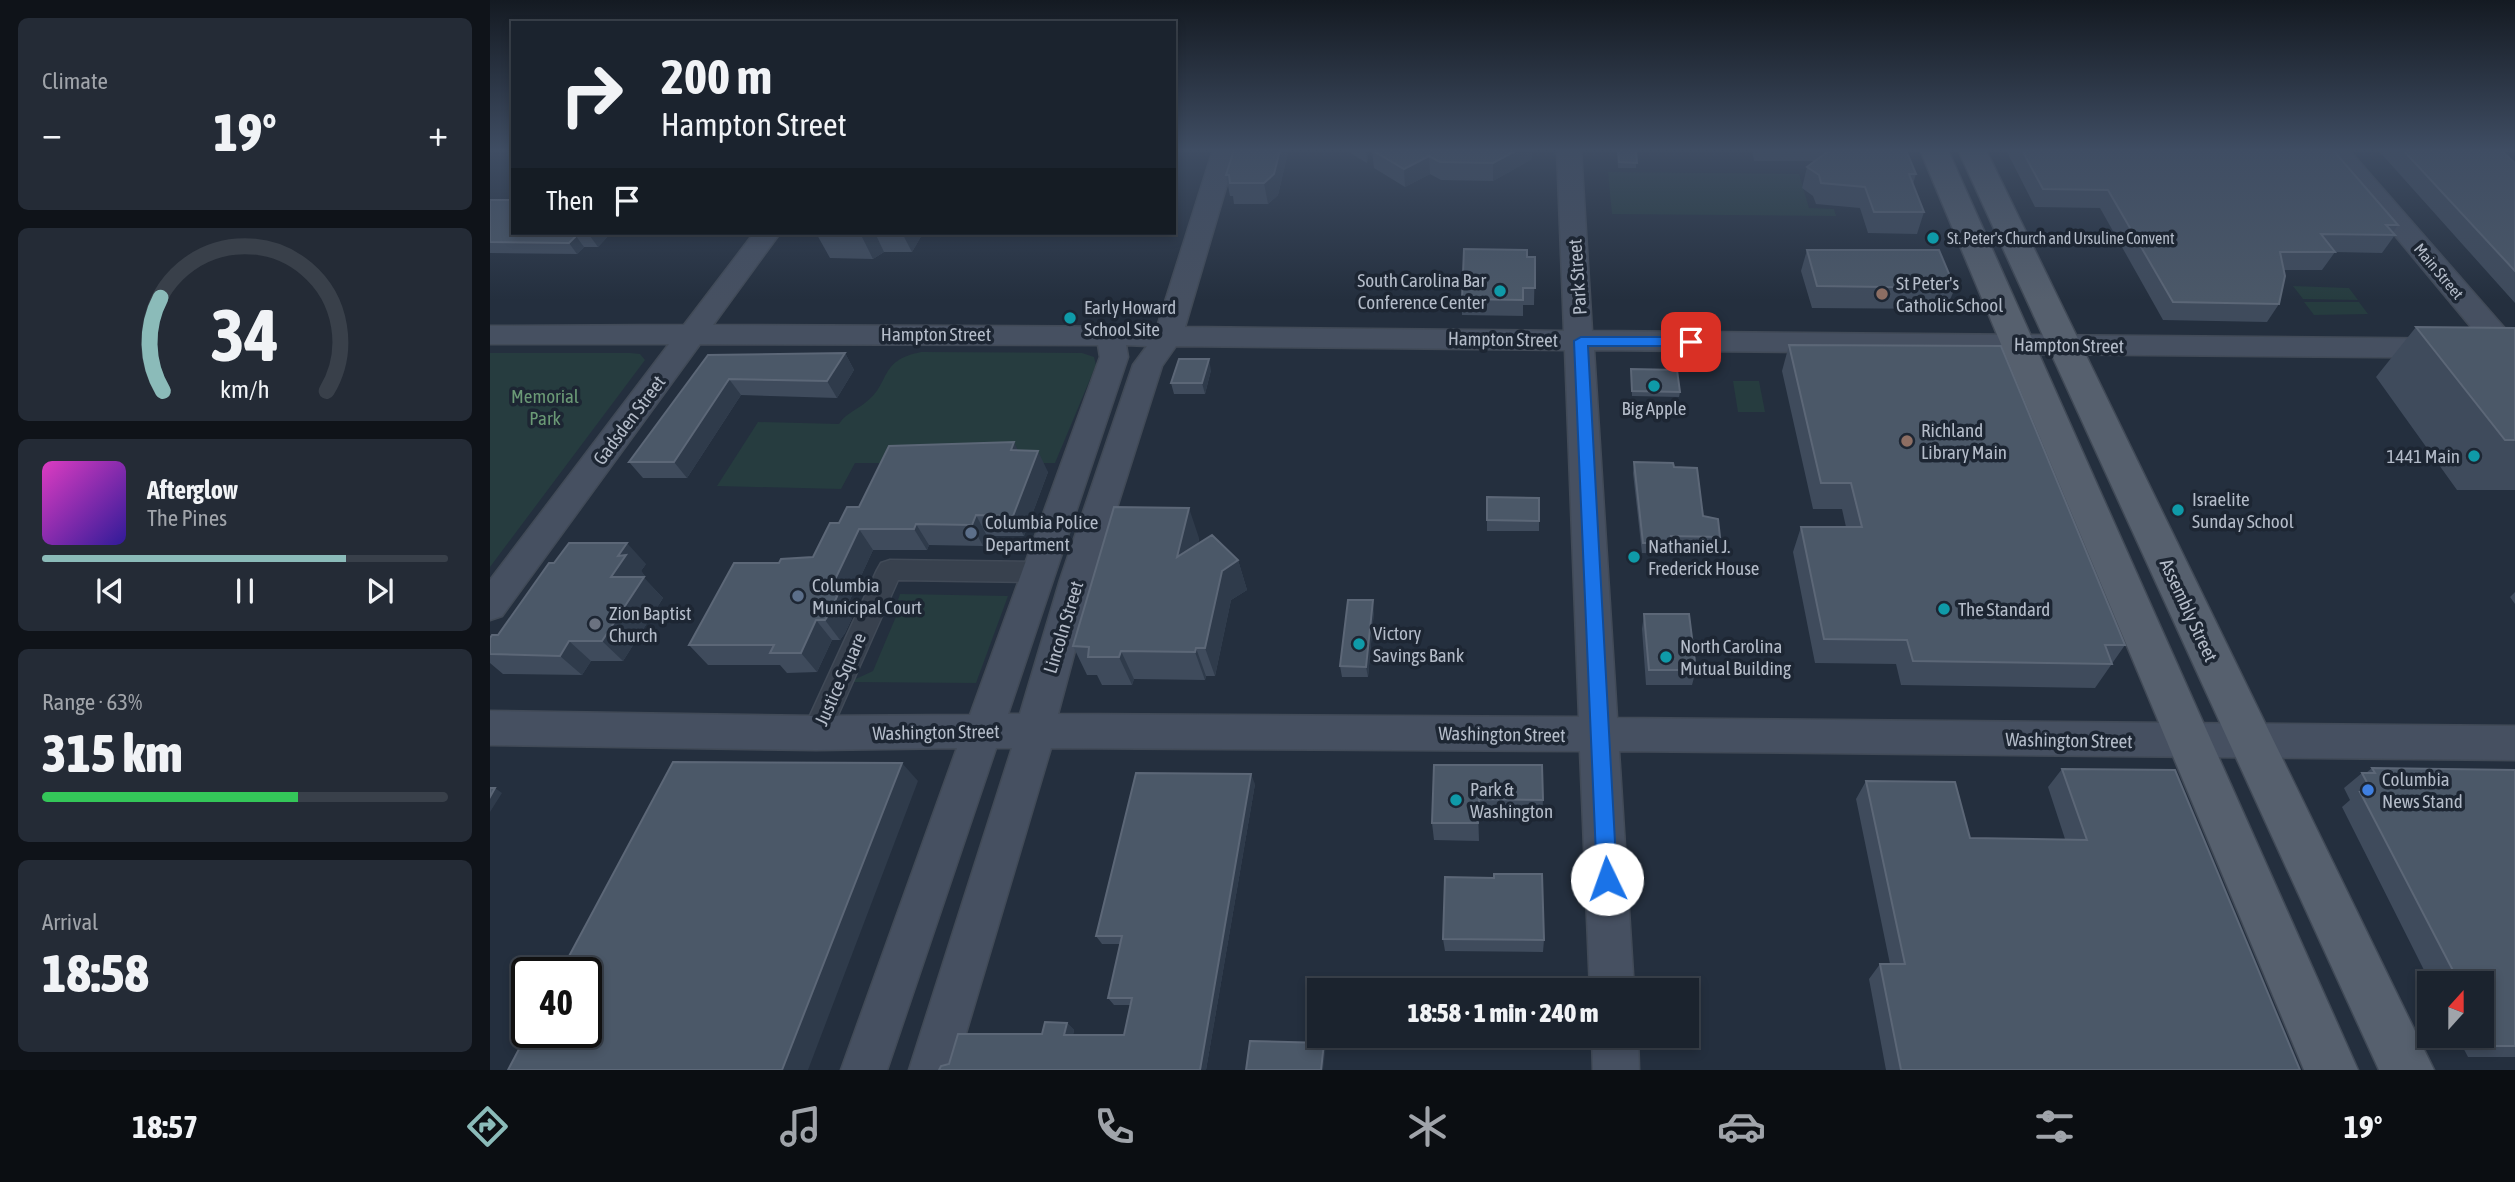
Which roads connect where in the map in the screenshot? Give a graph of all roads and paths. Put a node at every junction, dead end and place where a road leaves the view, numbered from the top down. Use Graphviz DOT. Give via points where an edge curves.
graph roads {
  1 [pos="1210,200"];
  2 [pos="1572,200"];
  3 [pos="1956,200"];
  4 [pos="1996,200"];
  5 [pos="2380,200"];
  6 [pos="2390,200"];
  7 [pos="766,235"];
  8 [pos="490,335"];
  9 [pos="694,335"];
  10 [pos="1110,335"];
  11 [pos="1168,336"];
  12 [pos="1581,341"];
  13 [pos="2018,344"];
  14 [pos="2064,345"];
  15 [pos="2512,350"];
  16 [pos="1039,572"];
  17 [pos="490,606"];
  18 [pos="490,728"];
  19 [pos="1037,730"];
  20 [pos="984,731"];
  21 [pos="816,733"];
  22 [pos="1599,735"];
  23 [pos="2190,741"];
  24 [pos="2252,742"];
  25 [pos="2515,743"];
  26 [pos="1611,978"];
  27 [pos="1615,1048"];
  28 [pos="864,1070"];
  29 [pos="932,1070"];
  30 [pos="1616,1070"];
  31 [pos="2331,1070"];
  32 [pos="2407,1070"];
  1 -- 11 [label="street, Lincoln Street"];
  2 -- 12 [label="street, Park Street"];
  3 -- 13 [label="main road"];
  4 -- 14 [label="main road, Assembly Street"];
  5 -- 15 [label="street, Main Street"];
  6 -- 15 [label="street, Main Street"];
  7 -- 9 [label="street, Gadsden Street"];
  8 -- 9 [label="street, Hampton Street"];
  9 -- 10 [label="main road, Hampton Street"];
  9 -- 17 [label="street, Gadsden Street"];
  10 -- 11 [label="main road, Hampton Street"];
  10 -- 16 [label="street, Lincoln Street" via="1114,357"];
  11 -- 12 [label="main road, Hampton Street"];
  11 -- 19 [label="street, Lincoln Street" via="1149,365 1077,580"];
  12 -- 13 [label="street, Hampton Street"];
  12 -- 22 [label="street, Park Street"];
  13 -- 14 [label="street, Hampton Street"];
  13 -- 23 [label="main road"];
  14 -- 15 [label="street, Hampton Street"];
  14 -- 24 [label="main road, Assembly Street"];
  16 -- 20 [label="street, Lincoln Street"];
  16 -- 21 [label="street, Justice Square" via="890,570"];
  18 -- 21 [label="street, Washington Street"];
  19 -- 20 [label="street, Washington Street"];
  19 -- 22 [label="street, Washington Street"];
  19 -- 29 [label="street, Lincoln Street"];
  20 -- 21 [label="street, Washington Street"];
  20 -- 28 [label="street, Lincoln Street"];
  22 -- 23 [label="street, Washington Street"];
  22 -- 26 [label="street, Park Street"];
  23 -- 24 [label="street, Washington Street"];
  23 -- 31 [label="main road"];
  24 -- 25 [label="street, Washington Street"];
  24 -- 32 [label="main road, Assembly Street"];
  27 -- 30 [label="street"];
}
